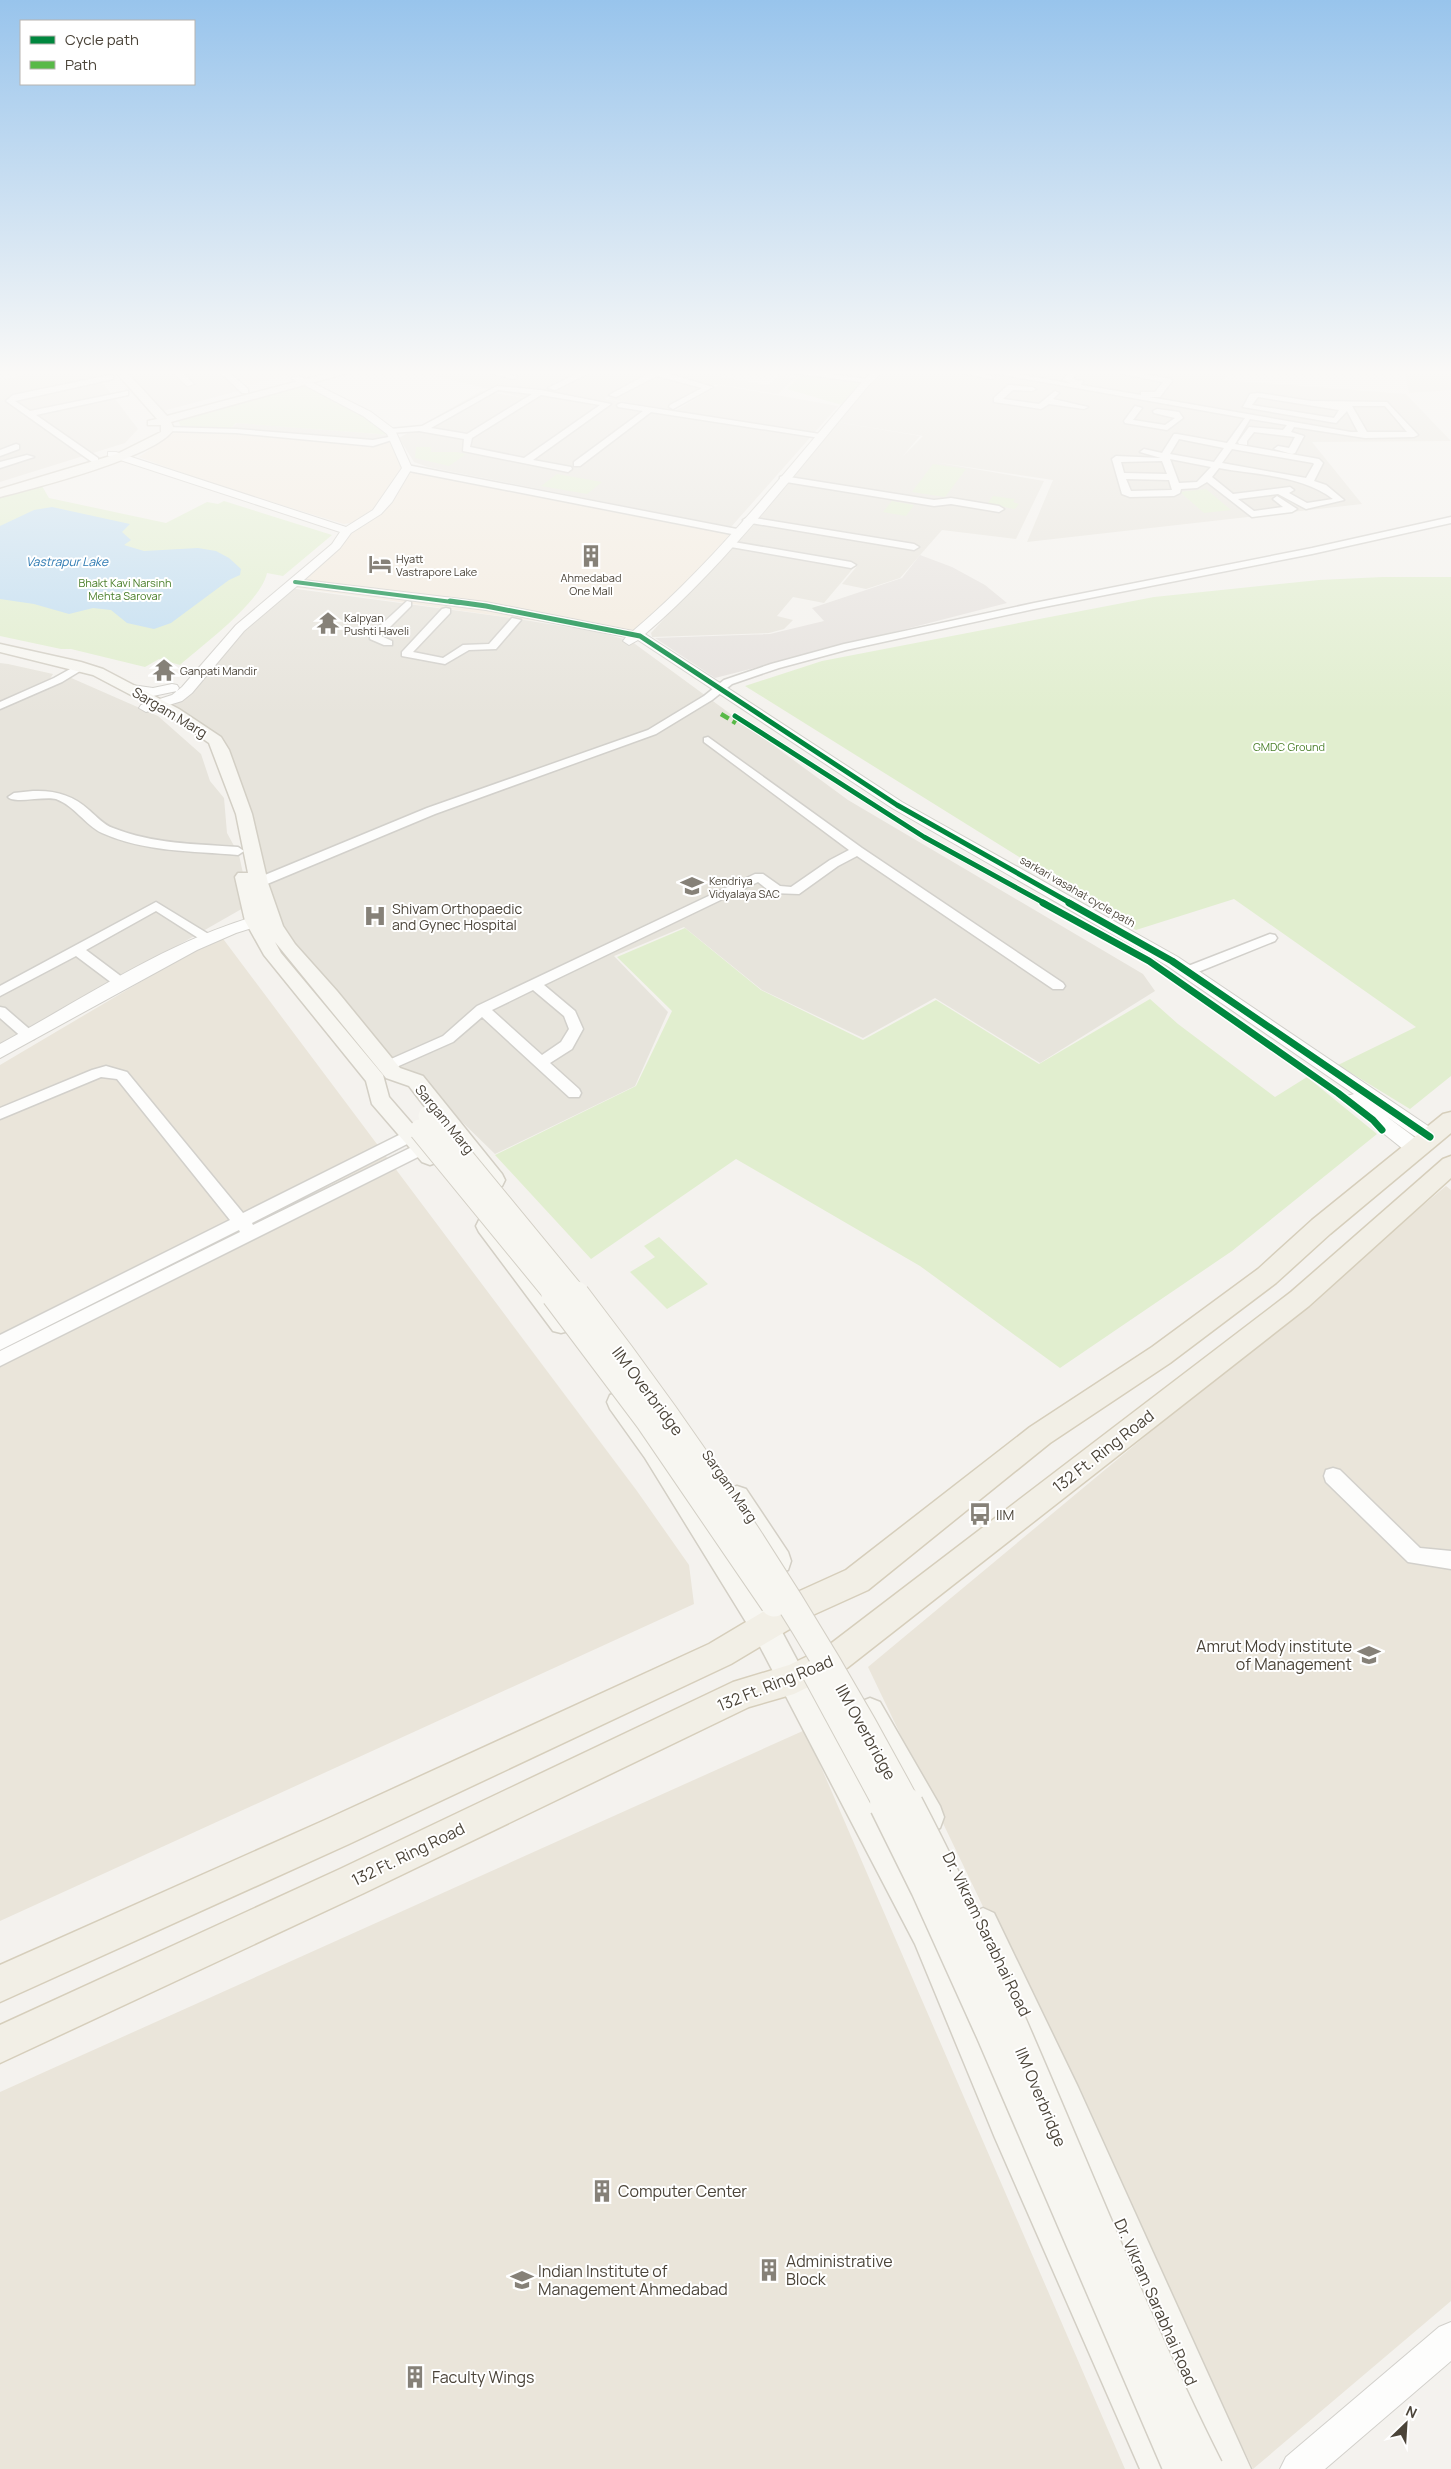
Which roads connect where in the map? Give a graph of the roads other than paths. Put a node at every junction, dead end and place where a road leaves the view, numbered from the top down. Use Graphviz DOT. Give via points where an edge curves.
graph roads {
  1 [pos="25,485"];
  2 [pos="207,485"];
  3 [pos="397,485"];
  4 [pos="496,485"];
  5 [pos="778,485"];
  6 [pos="822,485"];
  7 [pos="1124,485"];
  8 [pos="1193,485"];
  9 [pos="1216,485"];
  10 [pos="1176,486"];
  11 [pos="1321,486"];
  12 [pos="1279,491"];
  13 [pos="1268,492"];
  14 [pos="0,493"];
  15 [pos="1230,497"];
  16 [pos="999,509"];
  17 [pos="748,520"];
  18 [pos="1451,520"];
  19 [pos="347,531"];
  20 [pos="737,532"];
  21 [pos="728,544"];
  22 [pos="914,548"];
  23 [pos="852,565"];
  24 [pos="291,585"];
  25 [pos="408,604"];
  26 [pos="446,610"];
  27 [pos="516,620"];
  28 [pos="633,638"];
  29 [pos="388,643"];
  30 [pos="0,648"];
  31 [pos="0,656"];
  32 [pos="75,669"];
  33 [pos="132,689"];
  34 [pos="716,691"];
  35 [pos="160,702"];
  36 [pos="0,706"];
  37 [pos="708,740"];
  38 [pos="14,797"];
  39 [pos="238,851"];
  40 [pos="858,851"];
  41 [pos="253,885"];
  42 [pos="263,919"];
  43 [pos="208,938"];
  44 [pos="1270,938"];
  45 [pos="77,950"];
  46 [pos="1188,972"];
  47 [pos="121,983"];
  48 [pos="535,984"];
  49 [pos="1058,986"];
  50 [pos="0,992"];
  51 [pos="482,1009"];
  52 [pos="0,1012"];
  53 [pos="29,1036"];
  54 [pos="0,1052"];
  55 [pos="540,1062"];
  56 [pos="385,1073"];
  57 [pos="574,1093"];
  58 [pos="0,1114"];
  59 [pos="421,1132"];
  60 [pos="1432,1135"];
  61 [pos="1449,1169"];
  62 [pos="246,1228"];
  63 [pos="0,1344"];
  64 [pos="0,1359"];
  65 [pos="1333,1476"];
  66 [pos="1451,1560"];
  67 [pos="804,1604"];
  68 [pos="764,1626"];
  69 [pos="836,1658"];
  70 [pos="794,1679"];
  71 [pos="0,1984"];
  72 [pos="0,2044"];
  73 [pos="1451,2338"];
  74 [pos="1160,2469"];
  75 [pos="1181,2469"];
  76 [pos="1206,2469"];
  77 [pos="1231,2469"];
  78 [pos="1298,2469"];
  1 -- 14 [label="main road"];
  2 -- 19 [label="street"];
  3 -- 19 [label="street" via="377,512"];
  4 -- 20 [label="street"];
  5 -- 17 [label="street"];
  6 -- 16 [label="street" via="934,503 952,501"];
  7 -- 10 [label="street" via="1128,494 1174,493"];
  8 -- 10 [label="street"];
  9 -- 15 [label="street"];
  11 -- 12 [label="street"];
  11 -- 12 [label="street" via="1340,500 1306,506"];
  12 -- 13 [label="street"];
  13 -- 15 [label="street"];
  13 -- 15 [label="street" via="1292,509 1252,514"];
  17 -- 20 [label="street"];
  17 -- 22 [label="street"];
  18 -- 34 [label="street" via="844,647 751,673 728,682"];
  19 -- 24 [label="street" via="336,546"];
  20 -- 21 [label="street"];
  21 -- 23 [label="street"];
  21 -- 28 [label="street" via="670,606"];
  24 -- 25 [label="street"];
  24 -- 28 [label="street" via="486,606"];
  24 -- 35 [label="street" via="240,628 187,690"];
  25 -- 26 [label="street"];
  25 -- 29 [label="street" via="374,636"];
  26 -- 27 [label="street"];
  26 -- 27 [label="street" via="406,654 445,662 468,647 492,647"];
  27 -- 28 [label="street"];
  28 -- 34 [label="street"];
  30 -- 32 [label="main road, Sargam Marg"];
  31 -- 32 [label="main road, Sargam Marg"];
  32 -- 33 [label="main road, Sargam Marg"];
  32 -- 35 [label="main road, Sargam Marg"];
  32 -- 36 [label="street"];
  33 -- 35 [label="main road, Sargam Marg"];
  33 -- 35 [label="street" via="153,692"];
  34 -- 41 [label="street" via="652,732 431,811"];
  34 -- 46 [label="street" via="897,805 1155,950"];
  34 -- 60 [label="street" via="901,818 1156,961 1327,1080"];
  35 -- 39 [label="main road, Sargam Marg" via="205,743 210,752"];
  35 -- 41 [label="main road, Sargam Marg" via="207,732 221,750 244,814"];
  37 -- 40 [label="street"];
  38 -- 39 [label="street" via="44,792 81,809 108,831 159,844"];
  39 -- 41 [label="main road, Sargam Marg"];
  40 -- 48 [label="street" via="834,863 794,891 777,890 759,877"];
  40 -- 49 [label="street"];
  41 -- 42 [label="main road, Sargam Marg"];
  42 -- 43 [label="street"];
  42 -- 56 [label="main road, Sargam Marg" via="330,995"];
  43 -- 45 [label="street" via="156,906"];
  43 -- 47 [label="street"];
  44 -- 46 [label="street"];
  45 -- 47 [label="street"];
  45 -- 50 [label="street"];
  46 -- 60 [label="street"];
  47 -- 53 [label="street"];
  48 -- 51 [label="street"];
  48 -- 55 [label="street" via="570,1014 576,1029 568,1044"];
  51 -- 55 [label="street"];
  51 -- 56 [label="street" via="448,1038"];
  52 -- 53 [label="street"];
  53 -- 54 [label="street"];
  55 -- 57 [label="street"];
  56 -- 59 [label="main road, Sargam Marg" via="379,1099"];
  56 -- 67 [label="main road, Sargam Marg" via="416,1081 681,1415 761,1532"];
  58 -- 62 [label="street" via="98,1073 106,1071 122,1075"];
  59 -- 62 [label="street"];
  59 -- 68 [label="main road, Sargam Marg" via="486,1225 654,1450"];
  59 -- 75 [label="main road, IIM Overbridge, bridge" via="482,1202 656,1428 796,1637 927,1886"];
  59 -- 76 [label="main road, IIM Overbridge, bridge" via="491,1188 672,1420 814,1638 876,1747 942,1877 1015,2034 1148,2350"];
  60 -- 67 [label="main road" via="1267,1276 1199,1327 1040,1436 857,1580"];
  61 -- 69 [label="main road, 132 Ft. Ring Road" via="1300,1299"];
  62 -- 63 [label="street"];
  62 -- 64 [label="street"];
  65 -- 66 [label="street" via="1415,1556"];
  67 -- 68 [label="main road"];
  67 -- 69 [label="main road, Dr. Vikram Sarabhai Road"];
  68 -- 70 [label="main road"];
  68 -- 71 [label="main road" via="720,1654"];
  69 -- 70 [label="main road, 132 Ft. Ring Road"];
  69 -- 77 [label="main road, Dr. Vikram Sarabhai Road" via="889,1744 959,1873 1066,2099"];
  70 -- 72 [label="main road, 132 Ft. Ring Road" via="744,1693 343,1885"];
  70 -- 74 [label="main road" via="926,1933 1007,2126"];
  73 -- 78 [label="street"];
}
